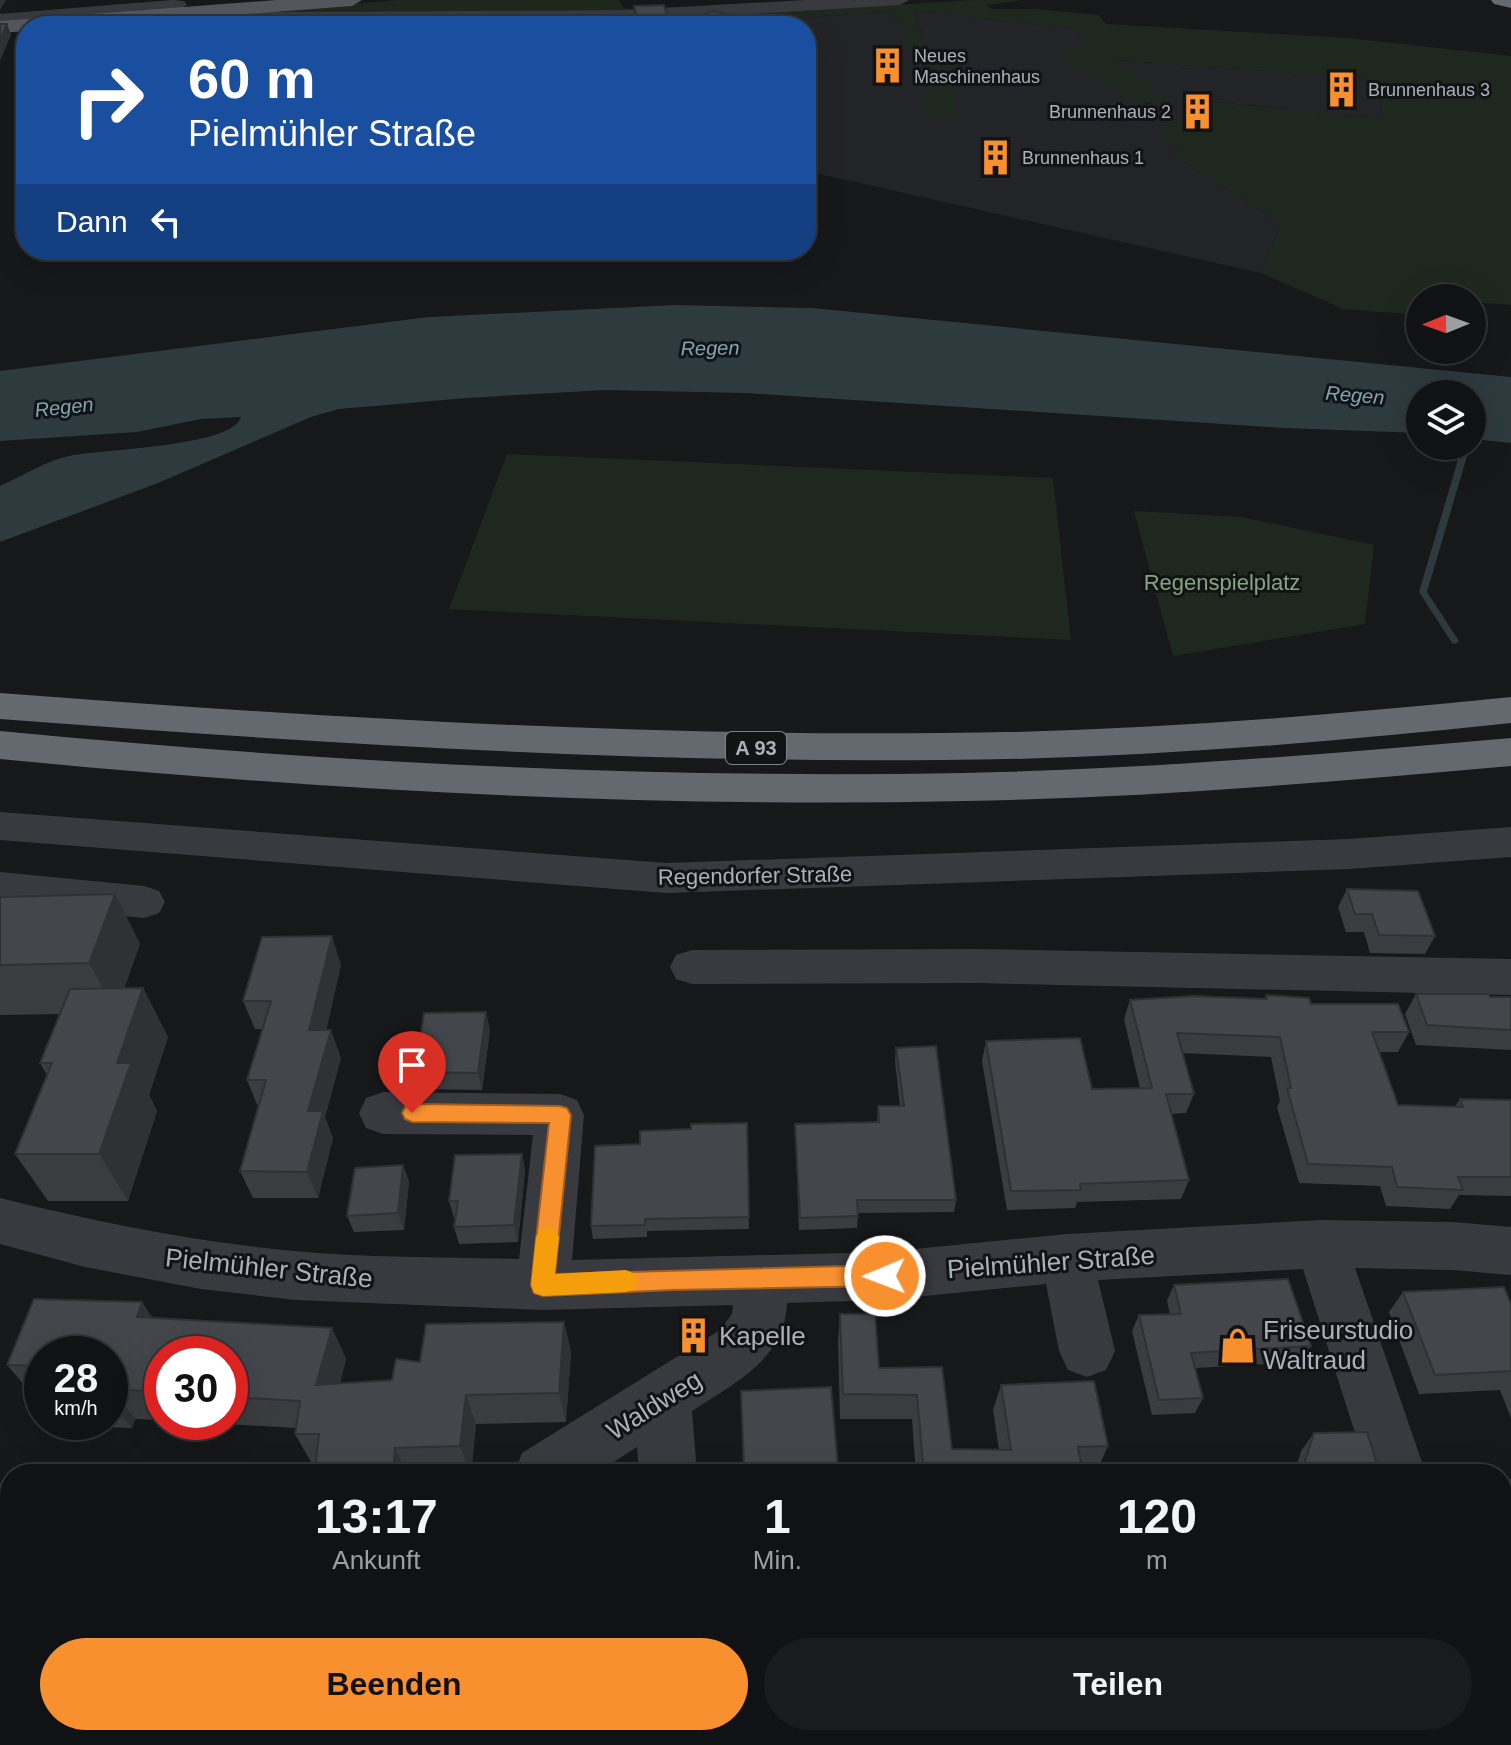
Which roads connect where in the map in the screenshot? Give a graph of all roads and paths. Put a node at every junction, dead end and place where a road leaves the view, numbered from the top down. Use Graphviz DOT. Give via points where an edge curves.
graph roads {
  1 [pos="352,0"];
  2 [pos="900,0"];
  3 [pos="1501,0"];
  4 [pos="1511,2"];
  5 [pos="188,4"];
  6 [pos="47,16"];
  7 [pos="138,16"];
  8 [pos="626,16"];
  9 [pos="0,706"];
  10 [pos="1511,710"];
  11 [pos="0,745"];
  12 [pos="1511,752"];
  13 [pos="0,826"];
  14 [pos="1511,842"];
  15 [pos="1349,854"];
  16 [pos="1511,866"];
  17 [pos="0,888"];
  18 [pos="144,902"];
  19 [pos="692,967"];
  20 [pos="1511,977"];
  21 [pos="383,1113"];
  22 [pos="0,1221"];
  23 [pos="1321,1244"];
  24 [pos="1511,1251"];
  25 [pos="1067,1258"];
  26 [pos="761,1279"];
  27 [pos="543,1285"];
  28 [pos="1087,1351"];
  29 [pos="663,1400"];
  30 [pos="559,1464"];
  31 [pos="667,1464"];
  32 [pos="1394,1464"];
  1 -- 7 [label="main road"];
  2 -- 8 [label="street"];
  3 -- 4 [label="highway"];
  5 -- 6 [label="street"];
  9 -- 10 [label="highway, A 93" via="453,738 780,748 961,748 1247,735"];
  11 -- 12 [label="highway, A 93" via="453,779 725,788 966,787 1271,774"];
  13 -- 15 [label="street, Regendorfer Straße" via="666,878"];
  14 -- 15 [label="street, Regendorfer Straße"];
  15 -- 16 [label="street"];
  17 -- 18 [label="street"];
  19 -- 20 [label="street" via="977,966"];
  21 -- 27 [label="street" via="560,1115"];
  22 -- 27 [label="street, Pielmühler Straße" via="187,1262 296,1276"];
  23 -- 24 [label="street, Pielmühler Straße"];
  23 -- 25 [label="street, Pielmühler Straße"];
  23 -- 32 [label="street"];
  25 -- 26 [label="street, Pielmühler Straße" via="885,1276"];
  25 -- 28 [label="street"];
  26 -- 27 [label="street, Pielmühler Straße"];
  26 -- 29 [label="street, Waldweg" via="759,1322 739,1349"];
  29 -- 30 [label="street, Waldweg"];
  29 -- 31 [label="street"];
}
